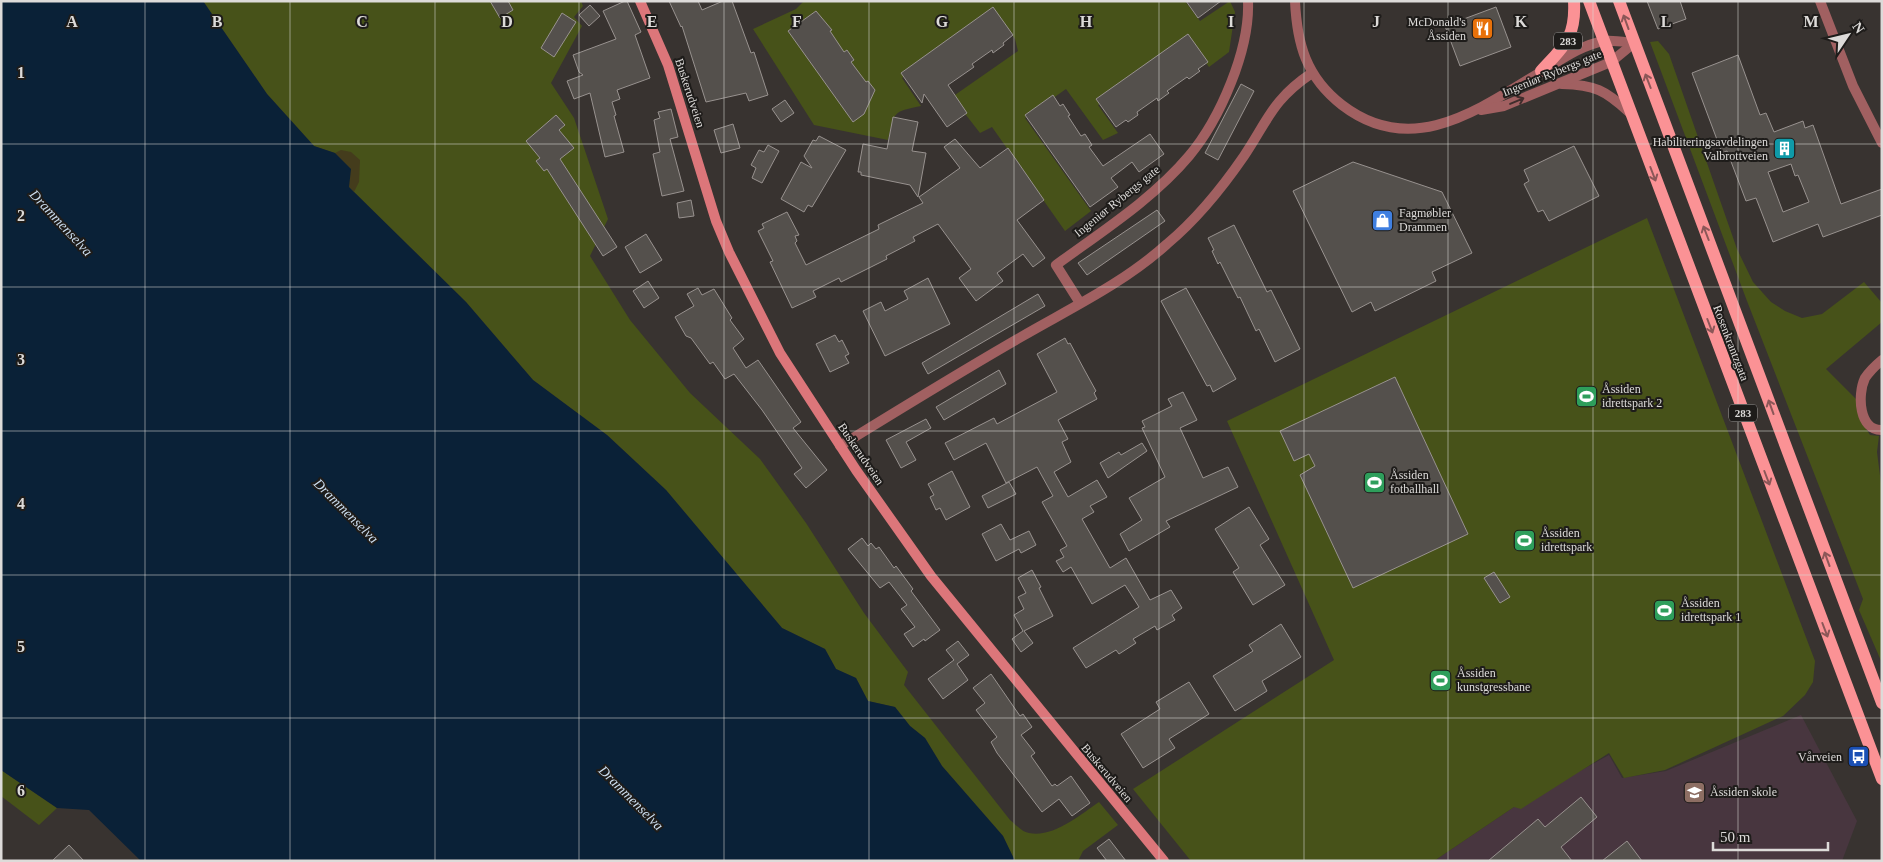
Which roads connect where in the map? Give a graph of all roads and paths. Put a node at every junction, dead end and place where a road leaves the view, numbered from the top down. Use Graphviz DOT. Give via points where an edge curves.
graph roads {
  1 [pos="640,1"];
  2 [pos="1248,1"];
  3 [pos="1295,1"];
  4 [pos="1574,1"];
  5 [pos="1589,1"];
  6 [pos="1619,1"];
  7 [pos="1820,1"];
  8 [pos="1604,41"];
  9 [pos="1634,43"];
  10 [pos="1611,62"];
  11 [pos="1541,72"];
  12 [pos="1312,73"];
  13 [pos="1558,84"];
  14 [pos="1475,111"];
  15 [pos="1629,112"];
  16 [pos="1882,143"];
  17 [pos="1080,303"];
  18 [pos="1882,360"];
  19 [pos="1882,430"];
  20 [pos="840,446"];
  21 [pos="1882,703"];
  22 [pos="1882,779"];
  23 [pos="1164,861"];
  1 -- 20 [label="main road, Buskerudveien" via="668,65 716,221 729,252 770,336"];
  2 -- 17 [label="street, Ingeniør Rybergs gate" via="1242,49 1231,81 1209,126 1189,156 1142,200 1056,265"];
  3 -- 12 [label="street, Ingeniør Rybergs gate" via="1298,36"];
  4 -- 11 [label="main road, 283" via="1574,29"];
  5 -- 8 [label="main road, Rosenkrantzgata / 283"];
  9 -- 6 [label="main road, Rosenkrantzgata / 283, one-way"];
  7 -- 16 [label="street" via="1853,86"];
  8 -- 9 [label="street, Ingeniør Rybergs gate"];
  8 -- 10 [label="main road, Rosenkrantzgata / 283"];
  8 -- 11 [label="street, Ingeniør Rybergs gate" via="1571,54"];
  9 -- 10 [label="street, Ingeniør Rybergs gate"];
  21 -- 9 [label="main road, Rosenkrantzgata / 283, one-way"];
  10 -- 13 [label="street, Ingeniør Rybergs gate"];
  10 -- 15 [label="main road, Rosenkrantzgata / 283"];
  11 -- 14 [label="street, Ingeniør Rybergs gate"];
  12 -- 14 [label="street, Ingeniør Rybergs gate" via="1334,99 1352,112 1392,129 1431,128"];
  12 -- 17 [label="street" via="1270,111 1244,156 1189,224 1148,261"];
  14 -- 13 [label="street, Ingeniør Rybergs gate, one-way" via="1504,106"];
  13 -- 15 [label="street" via="1593,86 1608,93"];
  15 -- 22 [label="main road, Rosenkrantzgata / 283, one-way"];
  17 -- 20 [label="street"];
  18 -- 19 [label="street" via="1865,378 1860,401 1869,427 1874,431"];
  20 -- 23 [label="main road, Buskerudveien" via="931,576"];
}
